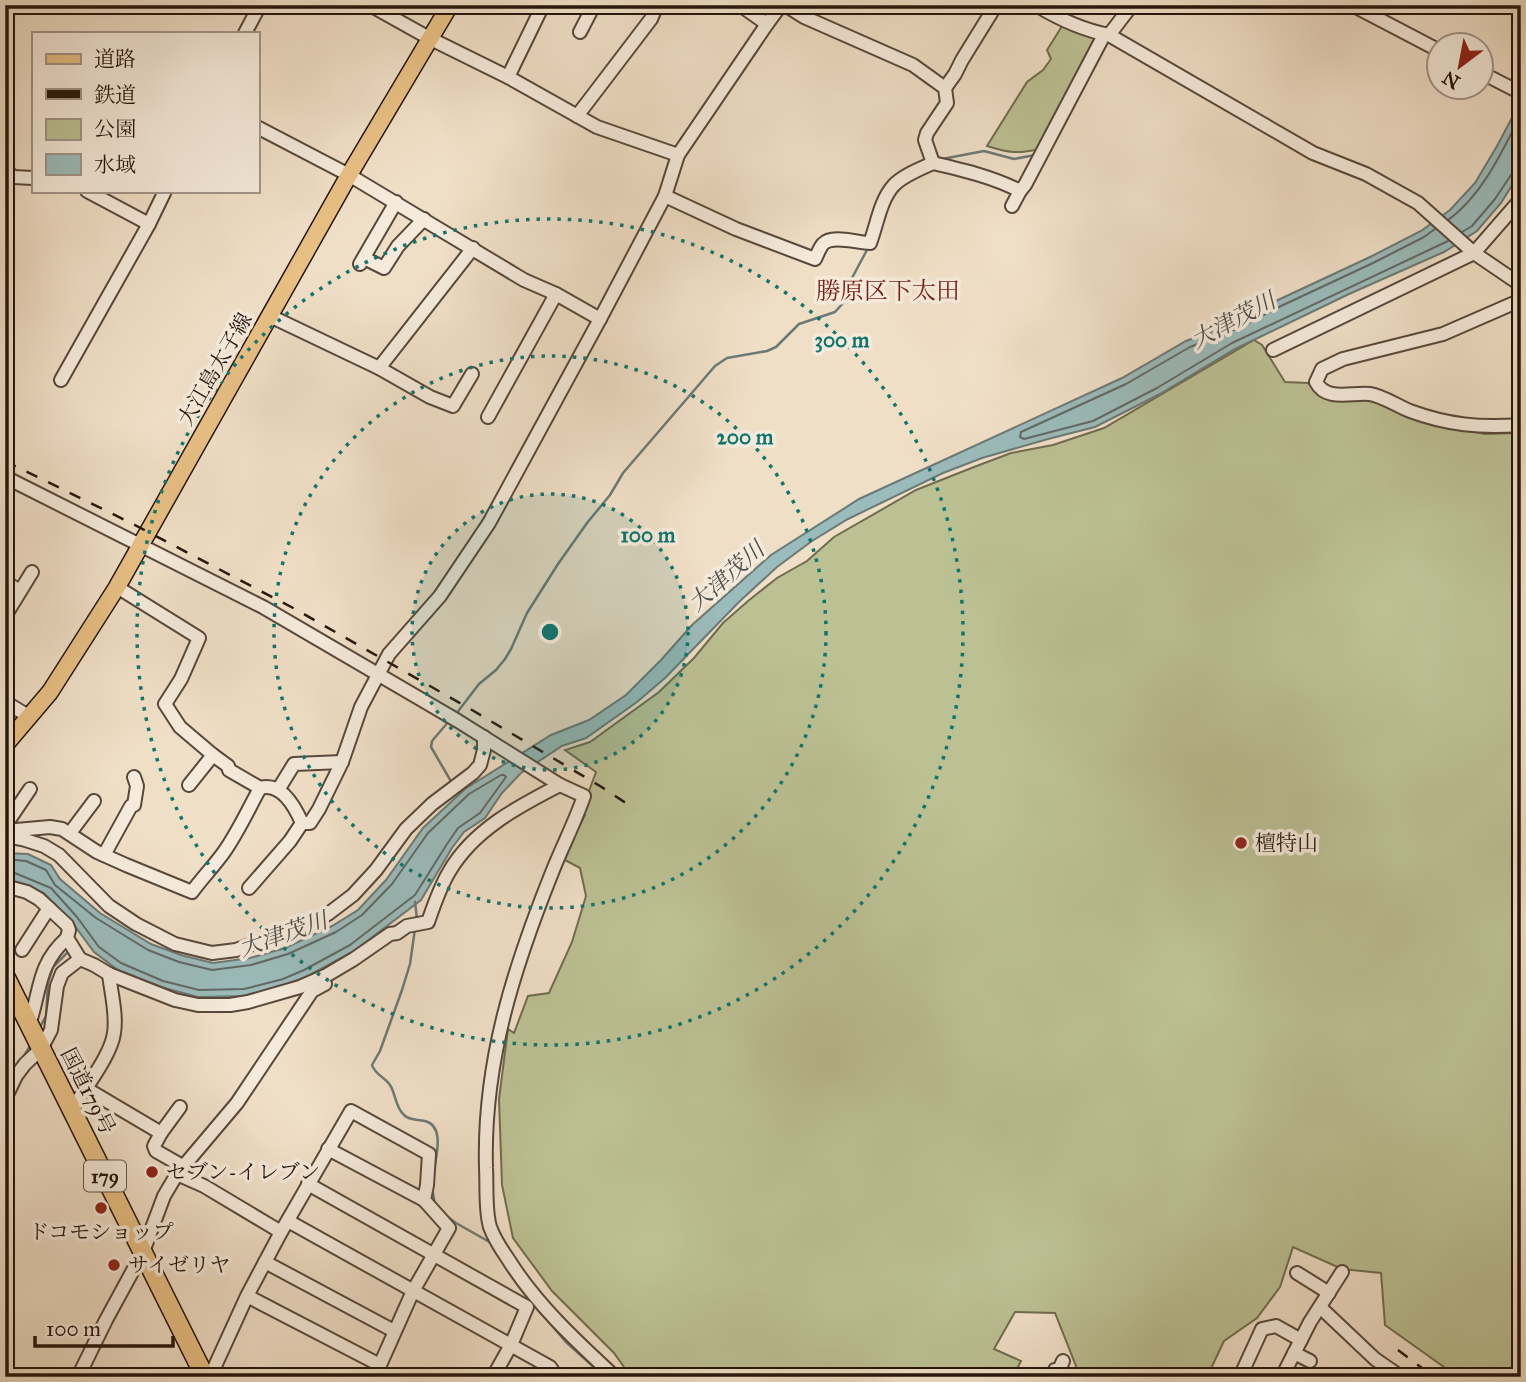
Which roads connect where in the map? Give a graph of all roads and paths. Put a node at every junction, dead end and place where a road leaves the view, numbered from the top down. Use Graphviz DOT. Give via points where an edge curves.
graph roads {
  1 [pos="260,5"];
  2 [pos="370,5"];
  3 [pos="450,5"];
  4 [pos="543,5"];
  5 [pos="594,5"];
  6 [pos="657,5"];
  7 [pos="740,5"];
  8 [pos="783,5"];
  9 [pos="996,5"];
  10 [pos="1036,5"];
  11 [pos="1132,5"];
  12 [pos="1352,5"];
  13 [pos="767,24"];
  14 [pos="246,32"];
  15 [pos="580,32"];
  16 [pos="1106,35"];
  17 [pos="429,38"];
  18 [pos="1424,43"];
  19 [pos="508,77"];
  20 [pos="1494,78"];
  21 [pos="945,88"];
  22 [pos="1519,90"];
  23 [pos="577,116"];
  24 [pos="259,128"];
  25 [pos="678,155"];
  26 [pos="932,159"];
  27 [pos="5,171"];
  28 [pos="349,175"];
  29 [pos="32,177"];
  30 [pos="1020,191"];
  31 [pos="89,192"];
  32 [pos="165,192"];
  33 [pos="665,196"];
  34 [pos="1521,199"];
  35 [pos="396,202"];
  36 [pos="1012,206"];
  37 [pos="424,219"];
  38 [pos="149,224"];
  39 [pos="473,248"];
  40 [pos="1474,253"];
  41 [pos="1521,285"];
  42 [pos="556,293"];
  43 [pos="1521,300"];
  44 [pos="270,316"];
  45 [pos="600,319"];
  46 [pos="1273,350"];
  47 [pos="379,368"];
  48 [pos="472,374"];
  49 [pos="61,380"];
  50 [pos="488,417"];
  51 [pos="1521,425"];
  52 [pos="6,479"];
  53 [pos="141,544"];
  54 [pos="32,572"];
  55 [pos="5,582"];
  56 [pos="117,587"];
  57 [pos="20,591"];
  58 [pos="5,616"];
  59 [pos="378,673"];
  60 [pos="5,702"];
  61 [pos="30,717"];
  62 [pos="484,737"];
  63 [pos="5,745"];
  64 [pos="213,755"];
  65 [pos="342,762"];
  66 [pos="134,777"];
  67 [pos="189,785"];
  68 [pos="560,785"];
  69 [pos="260,788"];
  70 [pos="30,789"];
  71 [pos="278,790"];
  72 [pos="94,801"];
  73 [pos="302,823"];
  74 [pos="5,829"];
  75 [pos="70,833"];
  76 [pos="5,836"];
  77 [pos="104,855"];
  78 [pos="5,886"];
  79 [pos="249,888"];
  80 [pos="49,908"];
  81 [pos="402,930"];
  82 [pos="67,938"];
  83 [pos="22,950"];
  84 [pos="80,959"];
  85 [pos="108,974"];
  86 [pos="5,976"];
  87 [pos="29,1026"];
  88 [pos="41,1049"];
  89 [pos="85,1088"];
  90 [pos="5,1099"];
  91 [pos="180,1107"];
  92 [pos="72,1110"];
  93 [pos="161,1133"];
  94 [pos="328,1149"];
  95 [pos="181,1171"];
  96 [pos="308,1184"];
  97 [pos="424,1200"];
  98 [pos="284,1227"];
  99 [pos="143,1252"];
  100 [pos="433,1254"];
  101 [pos="265,1262"];
  102 [pos="1342,1272"];
  103 [pos="1297,1273"];
  104 [pos="413,1291"];
  105 [pos="1329,1293"];
  106 [pos="247,1296"];
  107 [pos="533,1304"];
  108 [pos="1320,1307"];
  109 [pos="394,1331"];
  110 [pos="1301,1340"];
  111 [pos="511,1345"];
  112 [pos="1294,1353"];
  113 [pos="1063,1361"];
  114 [pos="1310,1361"];
  115 [pos="1383,1372"];
  116 [pos="551,1374"];
  117 [pos="78,1377"];
  118 [pos="208,1377"];
  119 [pos="493,1377"];
  120 [pos="615,1377"];
  121 [pos="1053,1377"];
  122 [pos="1240,1377"];
  123 [pos="1282,1377"];
  124 [pos="1401,1377"];
  1 -- 14 [label="street"];
  2 -- 17 [label="street"];
  3 -- 17 [label="main road, 大江島太子線"];
  4 -- 19 [label="street"];
  5 -- 15 [label="street"];
  6 -- 23 [label="street"];
  7 -- 13 [label="street"];
  8 -- 13 [label="street"];
  8 -- 21 [label="street" via="913,65"];
  9 -- 21 [label="street"];
  10 -- 16 [label="street"];
  11 -- 16 [label="street"];
  12 -- 18 [label="street"];
  13 -- 25 [label="street"];
  16 -- 30 [label="street"];
  16 -- 40 [label="street" via="1313,153 1366,174 1418,203"];
  17 -- 19 [label="street"];
  17 -- 28 [label="main road, 大江島太子線"];
  19 -- 23 [label="street"];
  20 -- 22 [label="street"];
  21 -- 26 [label="street" via="947,103 925,140"];
  23 -- 25 [label="street"];
  24 -- 28 [label="street"];
  25 -- 33 [label="street"];
  26 -- 30 [label="street"];
  26 -- 33 [label="street" via="892,186 866,243 829,240 815,259"];
  27 -- 29 [label="street" via="14,177"];
  28 -- 35 [label="street"];
  28 -- 44 [label="main road, 大江島太子線"];
  30 -- 36 [label="street"];
  31 -- 38 [label="street"];
  32 -- 38 [label="street"];
  33 -- 45 [label="street"];
  34 -- 40 [label="street"];
  35 -- 37 [label="street"];
  35 -- 37 [label="street" via="362,261 384,268"];
  37 -- 39 [label="street"];
  38 -- 49 [label="street"];
  39 -- 42 [label="street" via="524,280"];
  39 -- 47 [label="street"];
  40 -- 41 [label="street"];
  40 -- 46 [label="street"];
  42 -- 45 [label="street"];
  42 -- 50 [label="street"];
  43 -- 51 [label="street" via="1443,334 1343,359 1322,369 1316,382 1328,394 1372,394 1458,425"];
  44 -- 47 [label="street"];
  44 -- 53 [label="main road, 大江島太子線"];
  45 -- 59 [label="street" via="489,523 440,596"];
  47 -- 48 [label="street" via="453,407"];
  52 -- 53 [label="street"];
  53 -- 56 [label="main road, 大江島太子線"];
  53 -- 59 [label="street"];
  54 -- 57 [label="street"];
  55 -- 57 [label="street"];
  56 -- 61 [label="main road, 大江島太子線"];
  56 -- 64 [label="street" via="198,638 166,704 180,727"];
  57 -- 58 [label="street"];
  59 -- 62 [label="street"];
  59 -- 65 [label="street"];
  60 -- 61 [label="street"];
  61 -- 63 [label="main road, 大江島太子線"];
  62 -- 68 [label="street"];
  62 -- 76 [label="street" via="480,765 406,829 354,895 296,931 236,950 212,953 175,944 109,905 59,855 44,846"];
  64 -- 67 [label="street"];
  64 -- 69 [label="street"];
  65 -- 71 [label="street" via="294,764"];
  65 -- 73 [label="street" via="315,816 310,823"];
  66 -- 77 [label="street" via="134,805"];
  68 -- 81 [label="street" via="499,820 464,850 449,871 428,922"];
  68 -- 107 [label="street" via="584,796 511,983 489,1093 489,1225"];
  69 -- 71 [label="street"];
  69 -- 77 [label="street" via="222,855 192,892"];
  70 -- 74 [label="street"];
  71 -- 73 [label="street"];
  72 -- 75 [label="street"];
  73 -- 79 [label="street"];
  74 -- 75 [label="street" via="50,827"];
  75 -- 77 [label="street"];
  78 -- 80 [label="street" via="27,892"];
  80 -- 82 [label="street" via="68,925"];
  80 -- 83 [label="street"];
  81 -- 85 [label="street" via="300,987 230,1005 175,1000"];
  81 -- 95 [label="street" via="354,967 312,990 237,1103"];
  82 -- 84 [label="street"];
  82 -- 87 [label="street" via="46,963"];
  84 -- 85 [label="street"];
  84 -- 88 [label="street" via="62,973 51,1030"];
  85 -- 89 [label="street" via="114,1035"];
  86 -- 87 [label="highway, 国道179号 / 179"];
  87 -- 88 [label="highway, 国道179号 / 179"];
  88 -- 90 [label="street" via="16,1076"];
  88 -- 92 [label="highway, 国道179号 / 179"];
  89 -- 92 [label="street"];
  89 -- 93 [label="street"];
  91 -- 93 [label="street"];
  92 -- 99 [label="highway, 国道179号 / 179"];
  93 -- 95 [label="street" via="156,1151"];
  94 -- 96 [label="street"];
  94 -- 97 [label="street"];
  94 -- 97 [label="street" via="351,1111 429,1154"];
  95 -- 98 [label="street"];
  95 -- 99 [label="street" via="164,1196"];
  96 -- 98 [label="street"];
  96 -- 100 [label="street"];
  97 -- 100 [label="street" via="449,1228"];
  98 -- 101 [label="street"];
  98 -- 104 [label="street"];
  99 -- 117 [label="street"];
  99 -- 118 [label="highway, 国道179号 / 179"];
  100 -- 104 [label="street"];
  100 -- 107 [label="street"];
  101 -- 106 [label="street"];
  101 -- 109 [label="street"];
  102 -- 105 [label="street"];
  103 -- 105 [label="street"];
  104 -- 109 [label="street"];
  104 -- 111 [label="street"];
  105 -- 108 [label="street"];
  106 -- 109 [label="street" via="380,1365"];
  106 -- 118 [label="street"];
  107 -- 111 [label="street"];
  107 -- 120 [label="street"];
  108 -- 110 [label="street"];
  108 -- 115 [label="street"];
  110 -- 112 [label="street"];
  110 -- 122 [label="street" via="1276,1326 1262,1329"];
  111 -- 116 [label="street"];
  111 -- 119 [label="street"];
  112 -- 114 [label="street"];
  112 -- 123 [label="street"];
  113 -- 121 [label="street"];
  115 -- 124 [label="street"];
}
